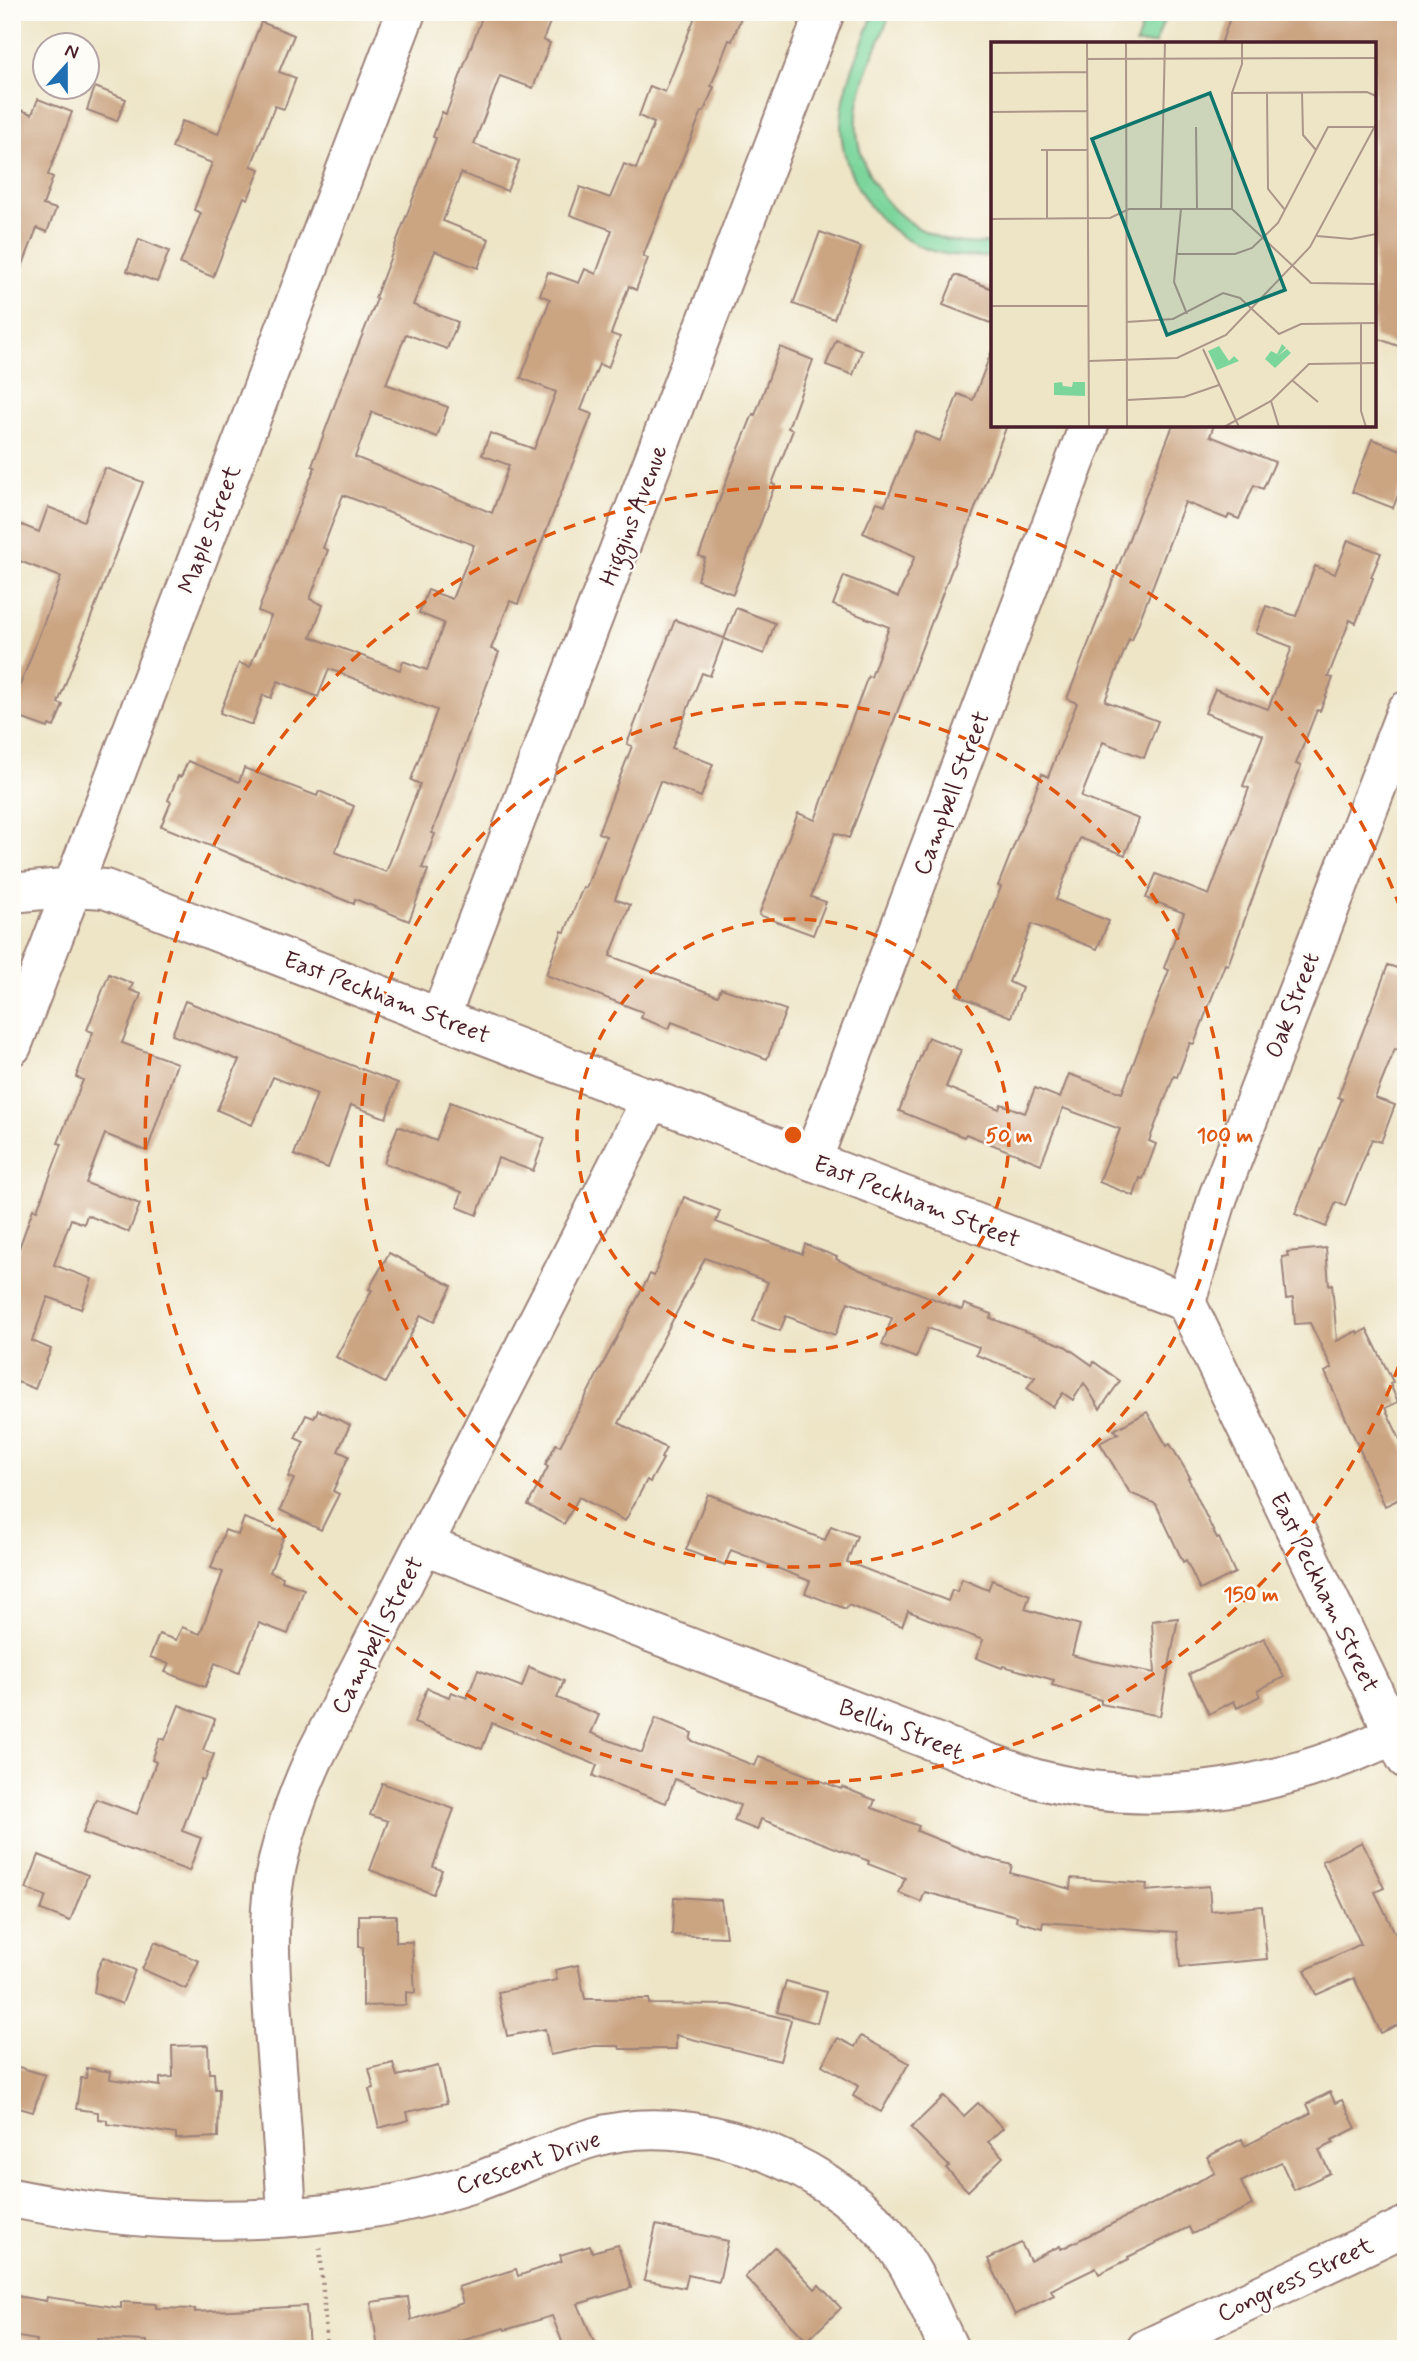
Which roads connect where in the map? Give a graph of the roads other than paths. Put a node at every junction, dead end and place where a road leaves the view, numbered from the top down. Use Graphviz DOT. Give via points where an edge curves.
graph roads {
  1 [pos="406,12"];
  2 [pos="825,12"];
  3 [pos="1088,427"];
  4 [pos="1406,711"];
  5 [pos="73,887"];
  6 [pos="12,893"];
  7 [pos="440,1018"];
  8 [pos="12,1046"];
  9 [pos="653,1098"];
  10 [pos="812,1161"];
  11 [pos="1186,1302"];
  12 [pos="424,1545"];
  13 [pos="1402,1741"];
  14 [pos="12,2198"];
  15 [pos="287,2216"];
  16 [pos="1406,2226"];
  17 [pos="949,2349"];
  18 [pos="1146,2349"];
  1 -- 5 [label="street, Maple Street"];
  2 -- 7 [label="street, Higgins Avenue"];
  3 -- 10 [label="street, Campbell Street"];
  4 -- 11 [label="street, Oak Street" via="1218,1197"];
  5 -- 6 [label="street, East Peckham Street"];
  5 -- 7 [label="street, East Peckham Street" via="105,889"];
  5 -- 8 [label="street, Maple Street"];
  7 -- 9 [label="street, East Peckham Street"];
  9 -- 10 [label="street, East Peckham Street"];
  9 -- 12 [label="street, Campbell Street"];
  10 -- 11 [label="street, East Peckham Street"];
  11 -- 13 [label="street, East Peckham Street"];
  12 -- 13 [label="street, Bellin Street" via="987,1762 1083,1788 1136,1793 1236,1788"];
  12 -- 15 [label="street, Campbell Street" via="309,1771 284,1836 275,1877 270,1972"];
  14 -- 15 [label="street, Crescent Drive" via="118,2216 204,2221"];
  15 -- 17 [label="street, Crescent Drive" via="414,2200 593,2137 627,2130 684,2129 784,2161 842,2194 868,2215 905,2262"];
  16 -- 18 [label="street, Congress Street"];
}
